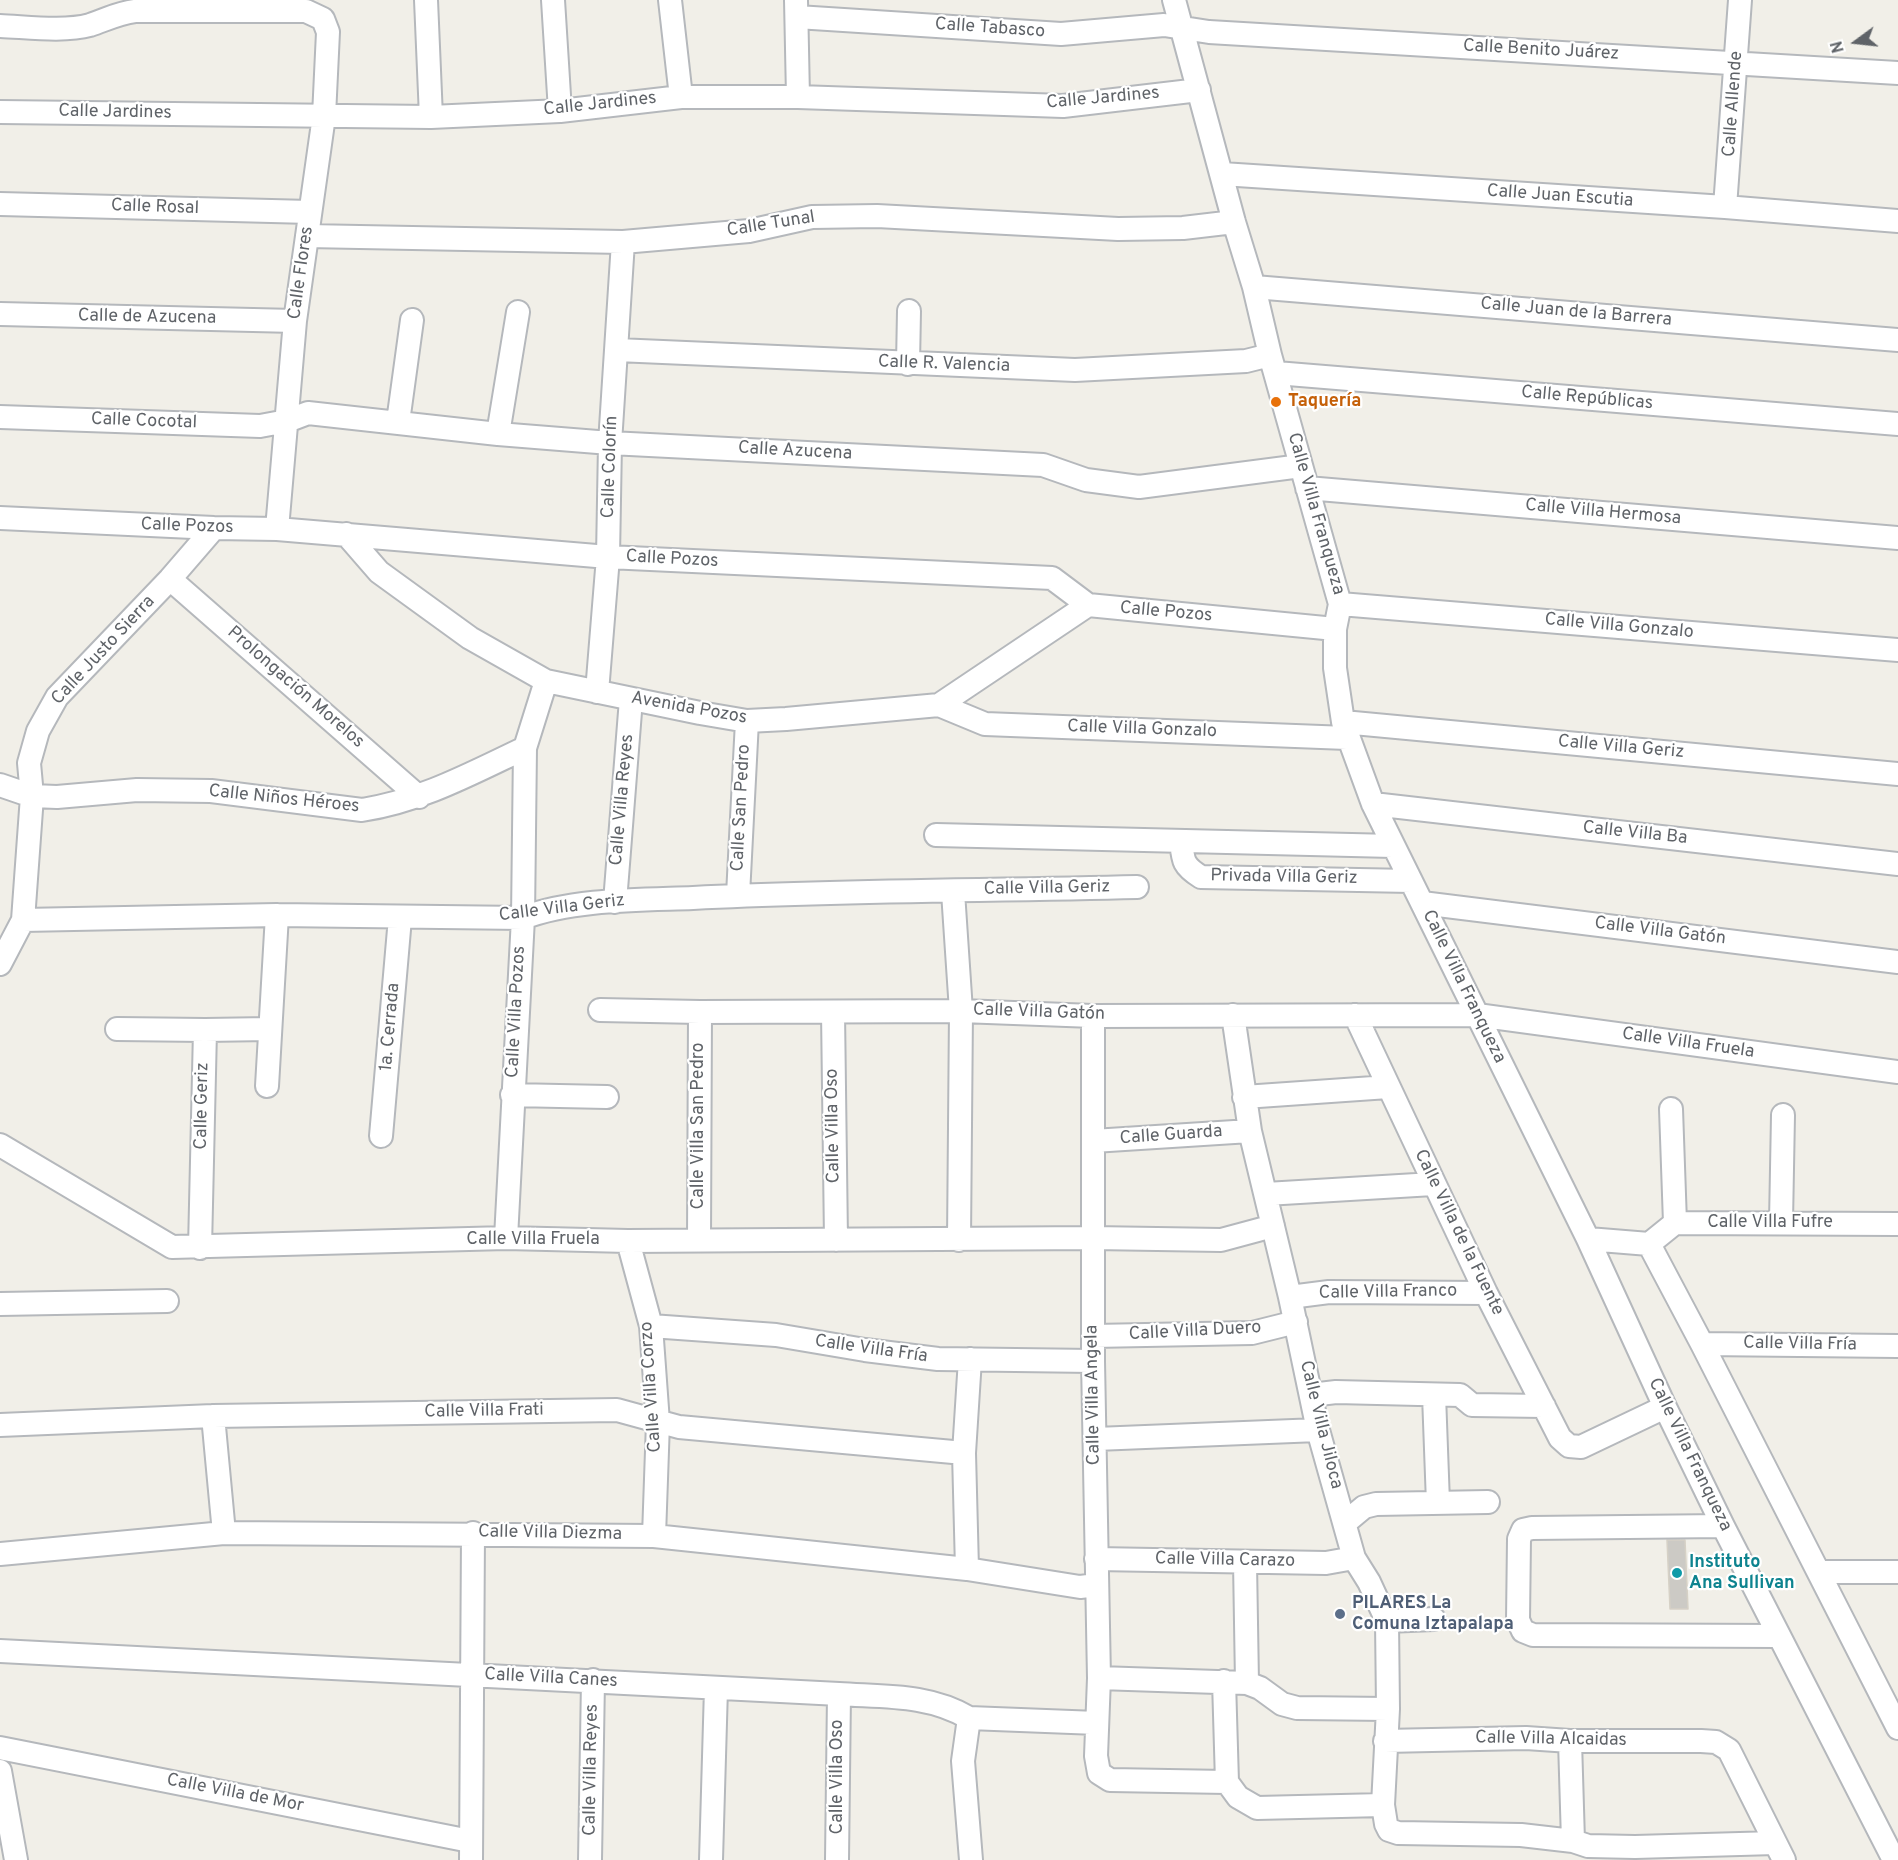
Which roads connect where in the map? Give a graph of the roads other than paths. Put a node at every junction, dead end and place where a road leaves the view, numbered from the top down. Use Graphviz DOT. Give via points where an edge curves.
graph roads {
  1 [pos="426,0"];
  2 [pos="553,0"];
  3 [pos="670,0"];
  4 [pos="1174,0"];
  5 [pos="1740,0"];
  6 [pos="797,8"];
  7 [pos="0,26"];
  8 [pos="1184,29"];
  9 [pos="1737,63"];
  10 [pos="1898,73"];
  11 [pos="1199,90"];
  12 [pos="681,97"];
  13 [pos="798,97"];
  14 [pos="560,111"];
  15 [pos="0,112"];
  16 [pos="324,116"];
  17 [pos="431,117"];
  18 [pos="1222,174"];
  19 [pos="0,204"];
  20 [pos="1725,207"];
  21 [pos="310,212"];
  22 [pos="1898,221"];
  23 [pos="1234,222"];
  24 [pos="307,236"];
  25 [pos="623,242"];
  26 [pos="1254,287"];
  27 [pos="909,311"];
  28 [pos="518,312"];
  29 [pos="0,314"];
  30 [pos="295,321"];
  31 [pos="412,321"];
  32 [pos="1898,340"];
  33 [pos="618,350"];
  34 [pos="908,364"];
  35 [pos="1273,364"];
  36 [pos="0,417"];
  37 [pos="287,421"];
  38 [pos="398,422"];
  39 [pos="1898,424"];
  40 [pos="498,434"];
  41 [pos="610,443"];
  42 [pos="1301,466"];
  43 [pos="1307,488"];
  44 [pos="0,518"];
  45 [pos="214,528"];
  46 [pos="277,529"];
  47 [pos="346,534"];
  48 [pos="1898,538"];
  49 [pos="608,557"];
  50 [pos="171,579"];
  51 [pos="1340,604"];
  52 [pos="1088,605"];
  53 [pos="1335,629"];
  54 [pos="1898,650"];
  55 [pos="546,681"];
  56 [pos="597,692"];
  57 [pos="631,699"];
  58 [pos="939,705"];
  59 [pos="747,721"];
  60 [pos="1345,730"];
  61 [pos="525,748"];
  62 [pos="1898,774"];
  63 [pos="0,785"];
  64 [pos="32,796"];
  65 [pos="419,797"];
  66 [pos="1372,804"];
  67 [pos="936,835"];
  68 [pos="1181,841"];
  69 [pos="1394,846"];
  70 [pos="1898,864"];
  71 [pos="1411,881"];
  72 [pos="1137,887"];
  73 [pos="953,891"];
  74 [pos="738,895"];
  75 [pos="615,902"];
  76 [pos="1422,903"];
  77 [pos="277,915"];
  78 [pos="400,918"];
  79 [pos="523,918"];
  80 [pos="23,920"];
  81 [pos="1898,962"];
  82 [pos="0,964"];
  83 [pos="600,1010"];
  84 [pos="961,1011"];
  85 [pos="700,1012"];
  86 [pos="833,1012"];
  87 [pos="1233,1015"];
  88 [pos="1355,1015"];
  89 [pos="1477,1015"];
  90 [pos="1093,1016"];
  91 [pos="117,1029"];
  92 [pos="269,1029"];
  93 [pos="205,1030"];
  94 [pos="1898,1072"];
  95 [pos="267,1086"];
  96 [pos="1388,1087"];
  97 [pos="512,1095"];
  98 [pos="608,1097"];
  99 [pos="1244,1097"];
  100 [pos="1671,1109"];
  101 [pos="1783,1115"];
  102 [pos="1250,1131"];
  103 [pos="381,1136"];
  104 [pos="1093,1141"];
  105 [pos="0,1145"];
  106 [pos="1433,1184"];
  107 [pos="1266,1194"];
  108 [pos="1675,1222"];
  109 [pos="1781,1222"];
  110 [pos="1898,1224"];
  111 [pos="1273,1226"];
  112 [pos="506,1238"];
  113 [pos="1093,1238"];
  114 [pos="1588,1239"];
  115 [pos="699,1240"];
  116 [pos="836,1240"];
  117 [pos="958,1240"];
  118 [pos="628,1241"];
  119 [pos="1649,1244"];
  120 [pos="200,1248"];
  121 [pos="1486,1293"];
  122 [pos="1290,1297"];
  123 [pos="167,1300"];
  124 [pos="0,1304"];
  125 [pos="1296,1322"];
  126 [pos="651,1326"];
  127 [pos="1093,1336"];
  128 [pos="1702,1344"];
  129 [pos="1898,1346"];
  130 [pos="970,1359"];
  131 [pos="1093,1361"];
  132 [pos="1311,1395"];
  133 [pos="1434,1395"];
  134 [pos="1544,1406"];
  135 [pos="1665,1407"];
  136 [pos="213,1416"];
  137 [pos="658,1422"];
  138 [pos="0,1425"];
  139 [pos="1318,1430"];
  140 [pos="1095,1439"];
  141 [pos="964,1453"];
  142 [pos="1488,1502"];
  143 [pos="1438,1503"];
  144 [pos="1346,1522"];
  145 [pos="1723,1526"];
  146 [pos="224,1533"];
  147 [pos="474,1533"];
  148 [pos="654,1536"];
  149 [pos="0,1554"];
  150 [pos="1354,1558"];
  151 [pos="1096,1559"];
  152 [pos="1245,1562"];
  153 [pos="967,1569"];
  154 [pos="1819,1572"];
  155 [pos="1898,1572"];
  156 [pos="1097,1585"];
  157 [pos="1434,1619"];
  158 [pos="1387,1622"];
  159 [pos="1779,1636"];
  160 [pos="0,1651"];
  161 [pos="472,1674"];
  162 [pos="1099,1678"];
  163 [pos="593,1680"];
  164 [pos="1224,1681"];
  165 [pos="1247,1683"];
  166 [pos="716,1688"];
  167 [pos="839,1694"];
  168 [pos="1890,1696"];
  169 [pos="1388,1709"];
  170 [pos="969,1718"];
  171 [pos="1097,1723"];
  172 [pos="1898,1728"];
  173 [pos="1386,1741"];
  174 [pos="1570,1741"];
  175 [pos="0,1748"];
  176 [pos="0,1771"];
  177 [pos="1227,1782"];
  178 [pos="1383,1804"];
  179 [pos="1573,1841"];
  180 [pos="470,1850"];
  181 [pos="1780,1852"];
  182 [pos="1635,1854"];
  183 [pos="4,1860"];
  184 [pos="16,1860"];
  185 [pos="590,1860"];
  186 [pos="711,1860"];
  187 [pos="837,1860"];
  188 [pos="971,1860"];
  189 [pos="1894,1860"];
  1 -- 17 [label="street"];
  2 -- 14 [label="street"];
  3 -- 12 [label="street"];
  4 -- 8 [label="street, Calle Villa Franqueza"];
  5 -- 9 [label="street, Calle Allende"];
  6 -- 8 [label="street, Calle Tabasco" via="1061,34 1164,25"];
  6 -- 13 [label="street"];
  7 -- 16 [label="street, Calle Flores" via="71,27 135,11 306,11 323,19 328,32"];
  8 -- 9 [label="street, Calle Benito Juárez"];
  8 -- 11 [label="street, Calle Villa Franqueza"];
  9 -- 10 [label="street, Calle Benito Juárez"];
  9 -- 20 [label="street, Calle Allende"];
  11 -- 13 [label="street, Calle Jardines" via="1063,106"];
  11 -- 18 [label="street, Calle Villa Franqueza"];
  12 -- 13 [label="street, Calle Jardines"];
  12 -- 14 [label="street, Calle Jardines"];
  14 -- 17 [label="street, Calle Jardines"];
  15 -- 16 [label="street, Calle Jardines"];
  16 -- 17 [label="street, Calle Jardines"];
  16 -- 21 [label="street, Calle Flores"];
  18 -- 20 [label="street, Calle Juan Escutia"];
  18 -- 23 [label="street, Calle Villa Franqueza"];
  19 -- 21 [label="street, Calle Rosal"];
  20 -- 22 [label="street, Calle Juan Escutia"];
  21 -- 24 [label="street, Calle Flores"];
  23 -- 25 [label="street, Calle Tunal" via="1118,229 877,216 812,217 749,231"];
  23 -- 26 [label="street, Calle Villa Franqueza"];
  24 -- 25 [label="street, Calle Tunal"];
  24 -- 30 [label="street, Calle Flores"];
  25 -- 33 [label="street, Calle Colorín"];
  26 -- 32 [label="street, Calle Juan de la Barrera"];
  26 -- 35 [label="street, Calle Villa Franqueza"];
  27 -- 34 [label="street"];
  28 -- 40 [label="street"];
  29 -- 30 [label="street, Calle de Azucena"];
  30 -- 37 [label="street, Calle Flores"];
  31 -- 38 [label="street"];
  33 -- 34 [label="street, Calle R. Valencia"];
  33 -- 41 [label="street, Calle Colorín"];
  34 -- 35 [label="street, Calle R. Valencia" via="1075,370 1246,361"];
  35 -- 39 [label="street, Calle Repúblicas"];
  35 -- 42 [label="street, Calle Villa Franqueza"];
  36 -- 37 [label="street, Calle Cocotal" via="260,426"];
  37 -- 38 [label="street, Calle Azucena" via="308,413"];
  37 -- 46 [label="street, Calle Flores"];
  38 -- 40 [label="street, Calle Azucena"];
  40 -- 41 [label="street, Calle Azucena"];
  41 -- 42 [label="street, Calle Azucena" via="1042,465 1086,480 1139,487"];
  41 -- 49 [label="street, Calle Colorín"];
  42 -- 43 [label="street, Calle Villa Franqueza"];
  43 -- 48 [label="street, Calle Villa Hermosa"];
  43 -- 51 [label="street, Calle Villa Franqueza"];
  44 -- 45 [label="street, Calle Pozos"];
  45 -- 46 [label="street, Calle Pozos"];
  45 -- 50 [label="street, Calle Justo Sierra"];
  46 -- 47 [label="street, Calle Pozos"];
  47 -- 49 [label="street, Calle Pozos"];
  47 -- 55 [label="street, Avenida Pozos" via="379,572 470,638"];
  49 -- 52 [label="street, Calle Pozos" via="1052,578"];
  49 -- 56 [label="street, Calle Colorín"];
  50 -- 64 [label="street, Calle Justo Sierra" via="57,697 38,731 29,763"];
  50 -- 65 [label="street, Prolongación Morelos"];
  51 -- 53 [label="street, Calle Villa Franqueza"];
  51 -- 54 [label="street, Calle Villa Gonzalo"];
  52 -- 53 [label="street, Calle Pozos"];
  52 -- 58 [label="street, Avenida Pozos"];
  53 -- 60 [label="street, Calle Villa Franqueza" via="1335,668"];
  55 -- 56 [label="street, Avenida Pozos"];
  55 -- 61 [label="street, Calle Villa Pozos"];
  56 -- 57 [label="street, Avenida Pozos"];
  57 -- 59 [label="street, Avenida Pozos"];
  57 -- 75 [label="street, Calle Villa Reyes"];
  58 -- 59 [label="street, Avenida Pozos"];
  58 -- 60 [label="street, Calle Villa Gonzalo" via="985,723"];
  59 -- 74 [label="street, Calle San Pedro"];
  60 -- 62 [label="street, Calle Villa Geriz"];
  60 -- 66 [label="street, Calle Villa Franqueza"];
  61 -- 65 [label="street, Calle Niños Héroes"];
  61 -- 79 [label="street, Calle Villa Pozos"];
  63 -- 64 [label="street, Calle Niños Héroes"];
  64 -- 65 [label="street, Calle Niños Héroes" via="137,790 211,791 362,810"];
  64 -- 80 [label="street, Calle Justo Sierra"];
  66 -- 69 [label="street, Calle Villa Franqueza"];
  66 -- 70 [label="street, Calle Villa Ba"];
  67 -- 68 [label="street"];
  68 -- 69 [label="street"];
  68 -- 71 [label="street, Privada Villa Geriz" via="1183,860 1189,870 1201,877"];
  69 -- 71 [label="street, Calle Villa Franqueza"];
  71 -- 76 [label="street, Calle Villa Franqueza"];
  72 -- 73 [label="street, Calle Villa Geriz"];
  73 -- 74 [label="street, Calle Villa Geriz"];
  73 -- 84 [label="street"];
  74 -- 75 [label="street, Calle Villa Geriz"];
  75 -- 79 [label="street, Calle Villa Geriz" via="545,909"];
  76 -- 81 [label="street, Calle Villa Gatón"];
  76 -- 89 [label="street, Calle Villa Franqueza"];
  77 -- 78 [label="street, Calle Villa Geriz"];
  77 -- 80 [label="street, Calle Villa Geriz"];
  77 -- 92 [label="street"];
  78 -- 79 [label="street, Calle Villa Geriz"];
  78 -- 103 [label="street, 1a. Cerrada"];
  79 -- 97 [label="street, Calle Villa Pozos"];
  80 -- 82 [label="street, Calle Justo Sierra"];
  83 -- 85 [label="street, Calle Villa Gatón"];
  84 -- 86 [label="street, Calle Villa Gatón"];
  84 -- 90 [label="street, Calle Villa Gatón"];
  84 -- 117 [label="street"];
  85 -- 86 [label="street, Calle Villa Gatón"];
  85 -- 115 [label="street, Calle Villa San Pedro"];
  86 -- 116 [label="street, Calle Villa Oso"];
  87 -- 88 [label="street, Calle Villa Gatón"];
  87 -- 90 [label="street, Calle Villa Gatón"];
  87 -- 99 [label="street, Calle Villa Jiloca"];
  88 -- 89 [label="street, Calle Villa Gatón"];
  88 -- 96 [label="street, Calle Villa de la Fuente"];
  89 -- 94 [label="street, Calle Villa Fruela"];
  89 -- 114 [label="street, Calle Villa Franqueza"];
  90 -- 104 [label="street, Calle Villa Angela"];
  91 -- 93 [label="street"];
  92 -- 93 [label="street"];
  92 -- 95 [label="street"];
  93 -- 120 [label="street, Calle Geriz"];
  96 -- 99 [label="street"];
  96 -- 106 [label="street, Calle Villa de la Fuente"];
  97 -- 98 [label="street"];
  97 -- 112 [label="street, Calle Villa Pozos"];
  99 -- 102 [label="street, Calle Villa Jiloca"];
  100 -- 108 [label="street"];
  101 -- 109 [label="street"];
  102 -- 104 [label="street, Calle Guarda"];
  102 -- 107 [label="street, Calle Villa Jiloca"];
  104 -- 113 [label="street, Calle Villa Angela"];
  105 -- 120 [label="street, Calle Villa Fruela" via="172,1247"];
  106 -- 107 [label="street"];
  106 -- 121 [label="street, Calle Villa de la Fuente"];
  107 -- 111 [label="street, Calle Villa Jiloca"];
  108 -- 109 [label="street, Calle Villa Fufre"];
  108 -- 119 [label="street"];
  109 -- 110 [label="street, Calle Villa Fufre"];
  111 -- 113 [label="street, Calle Villa Fruela" via="1221,1240"];
  111 -- 122 [label="street, Calle Villa Jiloca"];
  112 -- 118 [label="street, Calle Villa Fruela"];
  112 -- 120 [label="street, Calle Villa Fruela"];
  113 -- 117 [label="street, Calle Villa Fruela"];
  113 -- 127 [label="street, Calle Villa Angela"];
  114 -- 119 [label="street"];
  114 -- 135 [label="street, Calle Villa Franqueza"];
  115 -- 116 [label="street, Calle Villa Fruela"];
  115 -- 118 [label="street, Calle Villa Fruela"];
  116 -- 117 [label="street, Calle Villa Fruela"];
  118 -- 126 [label="street, Calle Villa Corzo"];
  119 -- 128 [label="street"];
  121 -- 122 [label="street, Calle Villa Franco" via="1329,1292"];
  121 -- 134 [label="street, Calle Villa de la Fuente"];
  122 -- 125 [label="street, Calle Villa Jiloca"];
  123 -- 124 [label="street"];
  125 -- 127 [label="street, Calle Villa Duero" via="1252,1333"];
  125 -- 132 [label="street, Calle Villa Jiloca"];
  126 -- 130 [label="street, Calle Villa Fría" via="776,1335 865,1350"];
  126 -- 137 [label="street, Calle Villa Corzo"];
  127 -- 131 [label="street, Calle Villa Angela"];
  128 -- 129 [label="street, Calle Villa Fría"];
  128 -- 154 [label="street"];
  130 -- 131 [label="street, Calle Villa Fría"];
  130 -- 141 [label="street"];
  131 -- 140 [label="street, Calle Villa Angela"];
  132 -- 133 [label="street"];
  132 -- 139 [label="street, Calle Villa Jiloca"];
  133 -- 134 [label="street" via="1460,1395 1472,1405"];
  133 -- 143 [label="street"];
  134 -- 135 [label="street, Calle Villa de la Fuente" via="1560,1438 1569,1446 1581,1447"];
  135 -- 145 [label="street, Calle Villa Franqueza"];
  136 -- 137 [label="street, Calle Villa Frati" via="617,1410"];
  136 -- 138 [label="street, Calle Villa Frati"];
  136 -- 146 [label="street"];
  137 -- 141 [label="street, Calle Villa Frati"];
  137 -- 148 [label="street, Calle Villa Corzo"];
  139 -- 140 [label="street"];
  139 -- 144 [label="street, Calle Villa Jiloca"];
  140 -- 151 [label="street, Calle Villa Angela"];
  141 -- 153 [label="street"];
  142 -- 143 [label="street"];
  143 -- 144 [label="street" via="1377,1504 1364,1507"];
  144 -- 150 [label="street, Calle Villa Jiloca"];
  145 -- 159 [label="street, Calle Villa Franqueza"];
  145 -- 159 [label="street" via="1523,1530 1519,1539 1518,1620 1523,1631 1533,1635"];
  146 -- 147 [label="street, Calle Villa Diezma"];
  146 -- 149 [label="street, Calle Villa Diezma"];
  147 -- 148 [label="street, Calle Villa Diezma"];
  147 -- 161 [label="street"];
  148 -- 153 [label="street, Calle Villa Diezma"];
  150 -- 152 [label="street, Calle Villa Carazo" via="1326,1563"];
  150 -- 158 [label="street, Calle Villa Jiloca" via="1370,1582"];
  151 -- 152 [label="street, Calle Villa Carazo"];
  151 -- 156 [label="street, Calle Villa Angela"];
  152 -- 165 [label="street"];
  153 -- 156 [label="street, Calle Villa Diezma" via="1080,1587"];
  154 -- 155 [label="street"];
  154 -- 168 [label="street"];
  156 -- 162 [label="street, Calle Villa Angela"];
  157 -- 158 [label="street"];
  158 -- 169 [label="street, Calle Villa Jiloca"];
  159 -- 189 [label="street, Calle Villa Franqueza"];
  160 -- 161 [label="street, Calle Villa Canes"];
  161 -- 163 [label="street, Calle Villa Canes"];
  161 -- 180 [label="street"];
  162 -- 164 [label="street"];
  162 -- 171 [label="street, Calle Villa Angela"];
  163 -- 166 [label="street, Calle Villa Canes"];
  163 -- 185 [label="street, Calle Villa Reyes"];
  164 -- 165 [label="street"];
  164 -- 177 [label="street"];
  165 -- 169 [label="street" via="1282,1704 1298,1708"];
  166 -- 167 [label="street, Calle Villa Canes"];
  166 -- 186 [label="street"];
  167 -- 170 [label="street, Calle Villa Canes" via="929,1701"];
  167 -- 187 [label="street, Calle Villa Oso"];
  168 -- 172 [label="street"];
  169 -- 173 [label="street, Calle Villa Jiloca"];
  170 -- 171 [label="street, Calle Villa Canes"];
  170 -- 188 [label="street" via="963,1761"];
  171 -- 177 [label="street, Calle Villa Angela" via="1099,1773 1110,1780"];
  173 -- 174 [label="street, Calle Villa Alcaidas"];
  173 -- 178 [label="street, Calle Villa Jiloca"];
  174 -- 179 [label="street"];
  174 -- 181 [label="street, Calle Villa Alcaidas" via="1716,1742 1729,1750"];
  175 -- 180 [label="street, Calle Villa de Mor"];
  176 -- 184 [label="street"];
  177 -- 178 [label="street" via="1238,1797 1257,1808"];
  178 -- 179 [label="street, Calle Villa Jiloca" via="1389,1830 1398,1833 1521,1834"];
  179 -- 182 [label="street"];
  181 -- 182 [label="street"];
  183 -- 184 [label="street"];
}
